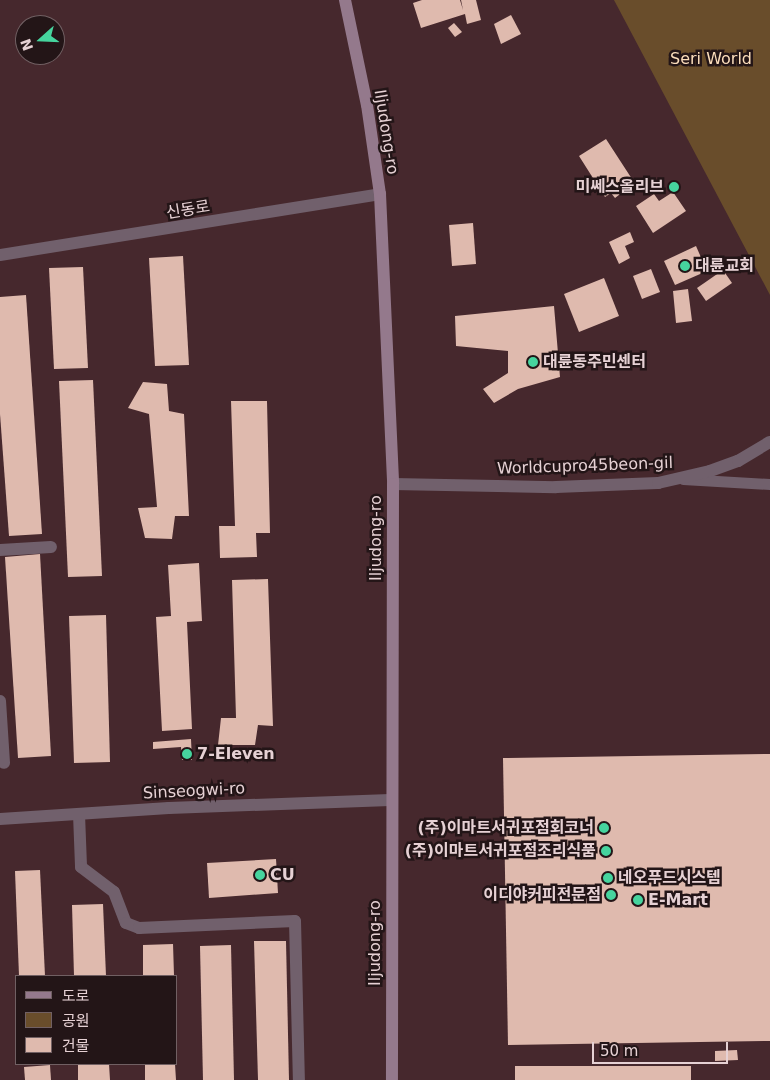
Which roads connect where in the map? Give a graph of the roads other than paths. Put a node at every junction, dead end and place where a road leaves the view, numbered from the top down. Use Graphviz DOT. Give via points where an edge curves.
graph roads {
  1 [pos="345,0"];
  2 [pos="380,194"];
  3 [pos="0,255"];
  4 [pos="770,442"];
  5 [pos="683,480"];
  6 [pos="393,484"];
  7 [pos="770,484"];
  8 [pos="51,547"];
  9 [pos="0,550"];
  10 [pos="0,700"];
  11 [pos="4,763"];
  12 [pos="390,800"];
  13 [pos="79,814"];
  14 [pos="0,819"];
  15 [pos="299,1080"];
  16 [pos="392,1080"];
  1 -- 2 [label="main road, Iljudong-ro" via="367,105"];
  2 -- 3 [label="street, 신동로"];
  2 -- 6 [label="main road, Iljudong-ro"];
  4 -- 5 [label="street, Worldcupro45beon-gil" via="738,461"];
  5 -- 6 [label="street, Worldcupro45beon-gil" via="556,487"];
  5 -- 7 [label="lane"];
  6 -- 12 [label="main road, Iljudong-ro"];
  8 -- 9 [label="street"];
  10 -- 11 [label="street"];
  12 -- 13 [label="street, Sinseogwi-ro"];
  12 -- 16 [label="main road, Iljudong-ro"];
  13 -- 14 [label="street, Sinseogwi-ro"];
  13 -- 15 [label="street" via="82,867 114,892 126,923 139,928 295,921"];
}
